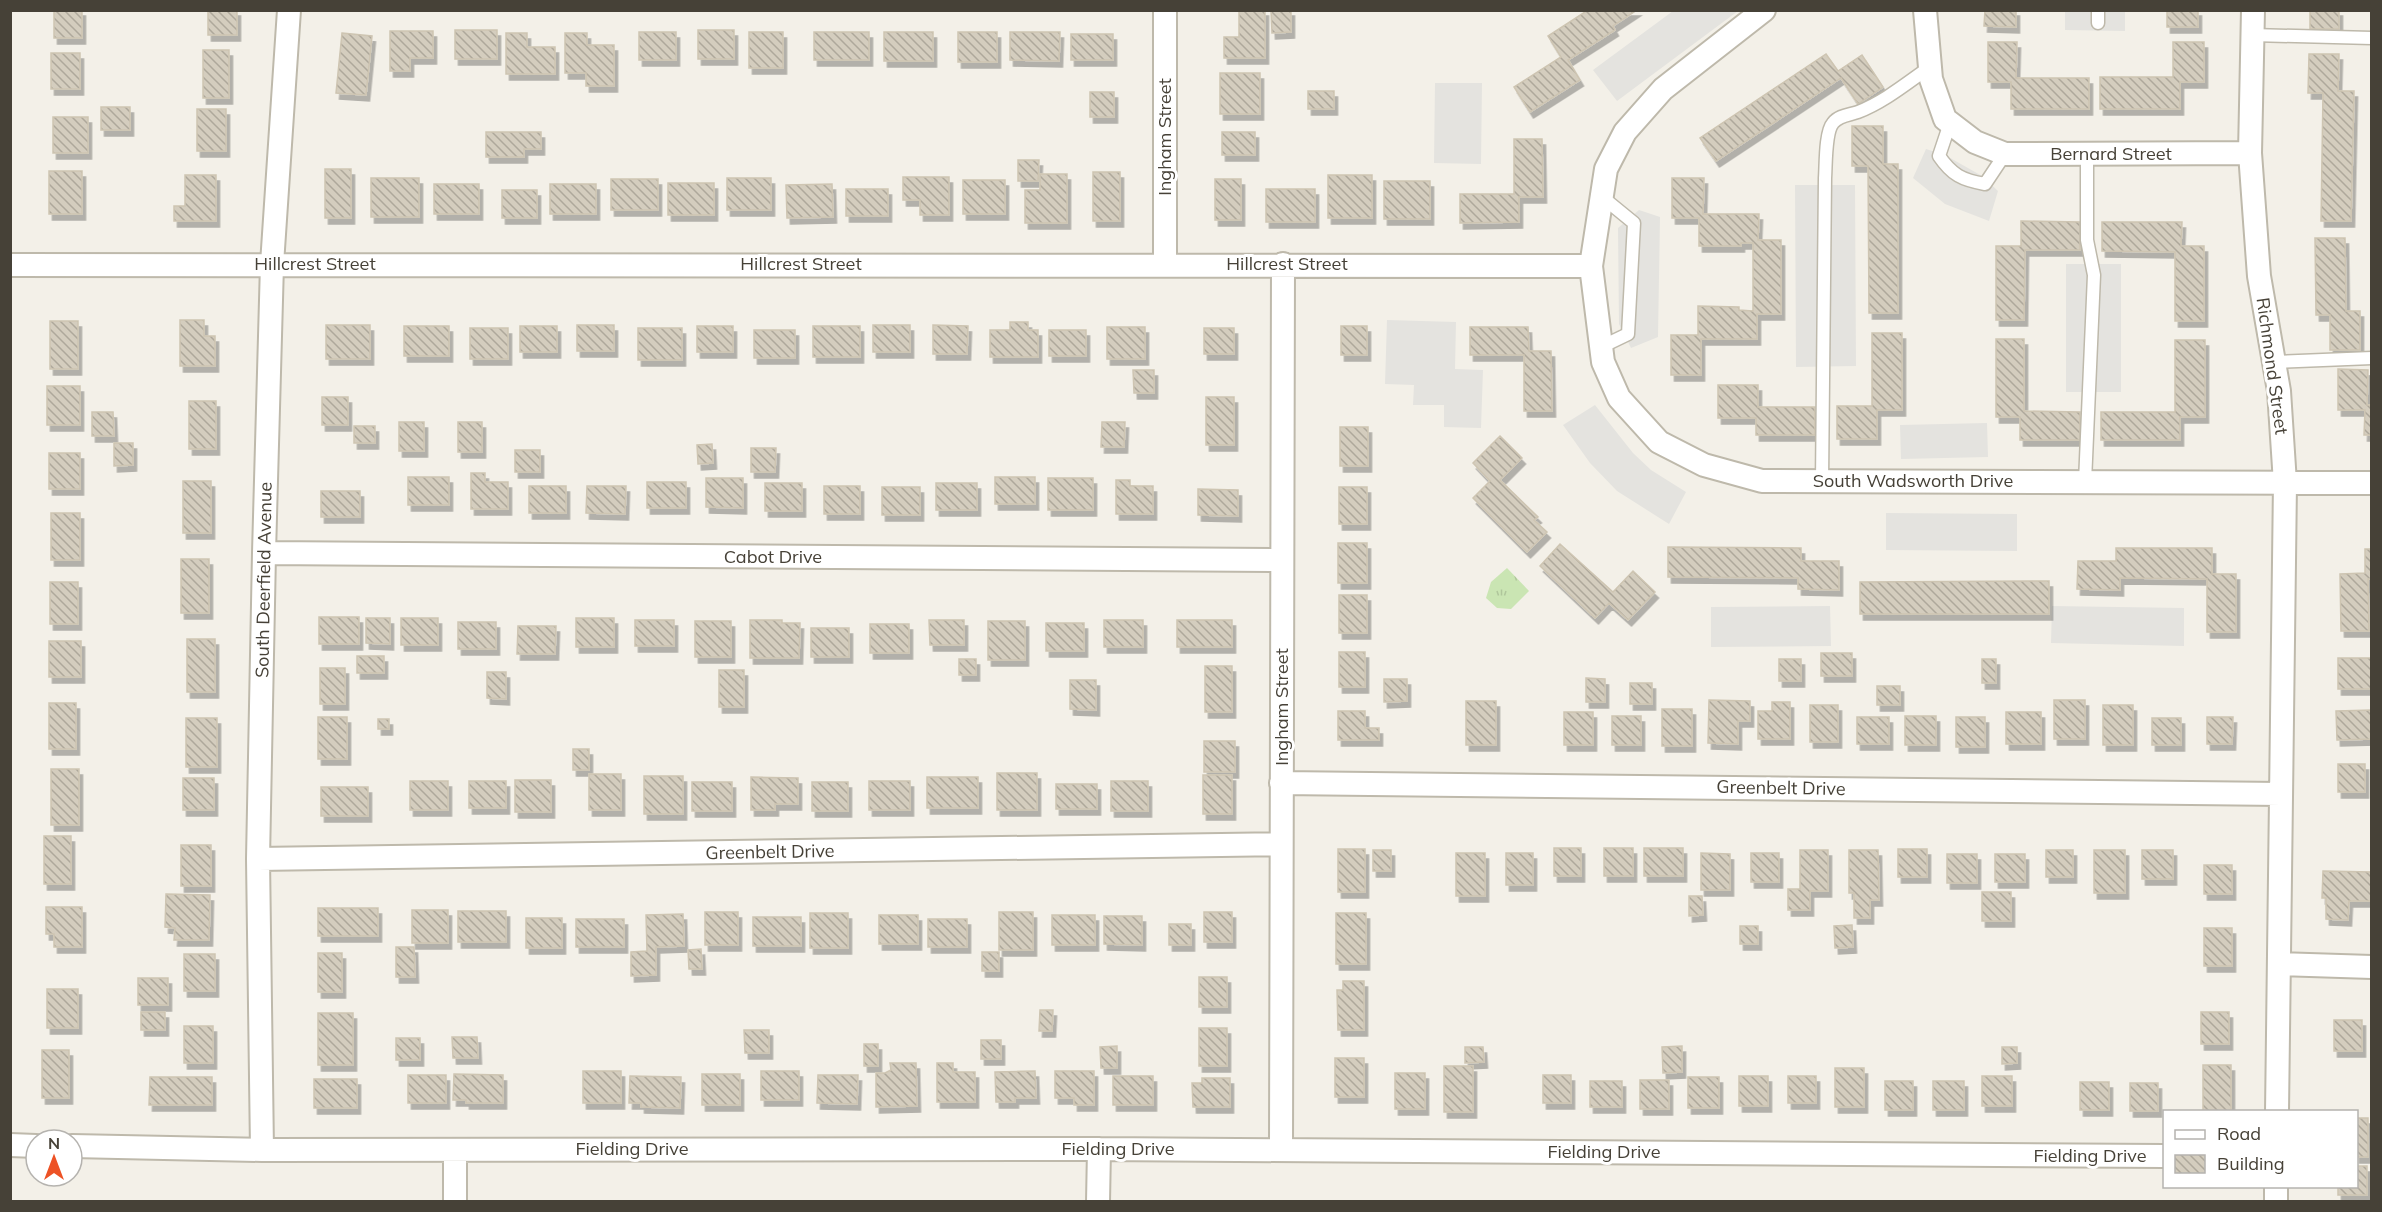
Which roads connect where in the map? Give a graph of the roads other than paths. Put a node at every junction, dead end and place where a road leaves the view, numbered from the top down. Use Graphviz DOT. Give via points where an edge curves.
graph roads {
  1 [pos="289,10"];
  2 [pos="1166,10"];
  3 [pos="1764,10"];
  4 [pos="1925,10"];
  5 [pos="2253,10"];
  6 [pos="2252,36"];
  7 [pos="2372,38"];
  8 [pos="1930,67"];
  9 [pos="1950,123"];
  10 [pos="2250,153"];
  11 [pos="2005,154"];
  12 [pos="2087,154"];
  13 [pos="1601,196"];
  14 [pos="272,264"];
  15 [pos="1165,264"];
  16 [pos="1283,264"];
  17 [pos="10,265"];
  18 [pos="1591,266"];
  19 [pos="1601,347"];
  20 [pos="2372,358"];
  21 [pos="2274,362"];
  22 [pos="1822,481"];
  23 [pos="2085,482"];
  24 [pos="2285,483"];
  25 [pos="2372,483"];
  26 [pos="264,553"];
  27 [pos="1282,560"];
  28 [pos="1281,783"];
  29 [pos="2281,794"];
  30 [pos="1281,844"];
  31 [pos="258,859"];
  32 [pos="2279,964"];
  33 [pos="2372,966"];
  34 [pos="2277,1110"];
  35 [pos="84,1146"];
  36 [pos="262,1149"];
  37 [pos="455,1149"];
  38 [pos="1099,1149"];
  39 [pos="1281,1150"];
  40 [pos="2163,1156"];
  41 [pos="455,1202"];
  42 [pos="1098,1202"];
  1 -- 14 [label="street, South Deerfield Avenue"];
  2 -- 15 [label="street, Ingham Street"];
  3 -- 13 [label="street, South Wadsworth Drive" via="1663,89 1625,132 1606,169"];
  4 -- 8 [label="street"];
  5 -- 6 [label="street, Richmond Street"];
  6 -- 7 [label="lane"];
  6 -- 10 [label="street, Richmond Street"];
  8 -- 9 [label="street" via="1945,119"];
  8 -- 22 [label="lane" via="1887,97 1840,117 1828,133"];
  9 -- 11 [label="street, Bernard Street" via="1975,142"];
  9 -- 11 [label="lane" via="1939,156 1950,171 1970,182 1985,184"];
  10 -- 12 [label="street, Bernard Street"];
  10 -- 21 [label="street, Richmond Street" via="2259,276"];
  11 -- 12 [label="street, Bernard Street"];
  12 -- 23 [label="lane" via="2087,240 2094,275"];
  13 -- 18 [label="street, South Wadsworth Drive"];
  13 -- 19 [label="lane" via="1634,223 1628,334"];
  14 -- 15 [label="street, Hillcrest Street"];
  14 -- 17 [label="street, Hillcrest Street"];
  14 -- 26 [label="street, South Deerfield Avenue"];
  15 -- 16 [label="street, Hillcrest Street"];
  16 -- 18 [label="street, Hillcrest Street"];
  16 -- 27 [label="street, Ingham Street"];
  18 -- 19 [label="street, South Wadsworth Drive"];
  19 -- 22 [label="street, South Wadsworth Drive" via="1603,362 1619,398 1659,442 1704,465 1762,481"];
  20 -- 21 [label="lane"];
  21 -- 24 [label="street, Richmond Street"];
  22 -- 23 [label="street, South Wadsworth Drive"];
  23 -- 24 [label="street, South Wadsworth Drive"];
  24 -- 25 [label="street, South Wadsworth Drive"];
  24 -- 29 [label="street, Richmond Street"];
  26 -- 27 [label="street, Cabot Drive"];
  26 -- 31 [label="street, South Deerfield Avenue"];
  27 -- 28 [label="street, Ingham Street"];
  28 -- 29 [label="street, Greenbelt Drive"];
  28 -- 30 [label="street, Ingham Street"];
  29 -- 32 [label="street, Richmond Street"];
  30 -- 31 [label="street, Greenbelt Drive"];
  30 -- 39 [label="street, Ingham Street"];
  31 -- 36 [label="street, South Deerfield Avenue"];
  32 -- 33 [label="street"];
  32 -- 34 [label="street"];
  35 -- 36 [label="street, Fielding Drive"];
  36 -- 37 [label="street, Fielding Drive"];
  37 -- 38 [label="street, Fielding Drive"];
  37 -- 41 [label="street"];
  38 -- 39 [label="street, Fielding Drive"];
  38 -- 42 [label="street"];
  39 -- 40 [label="street, Fielding Drive"];
}
